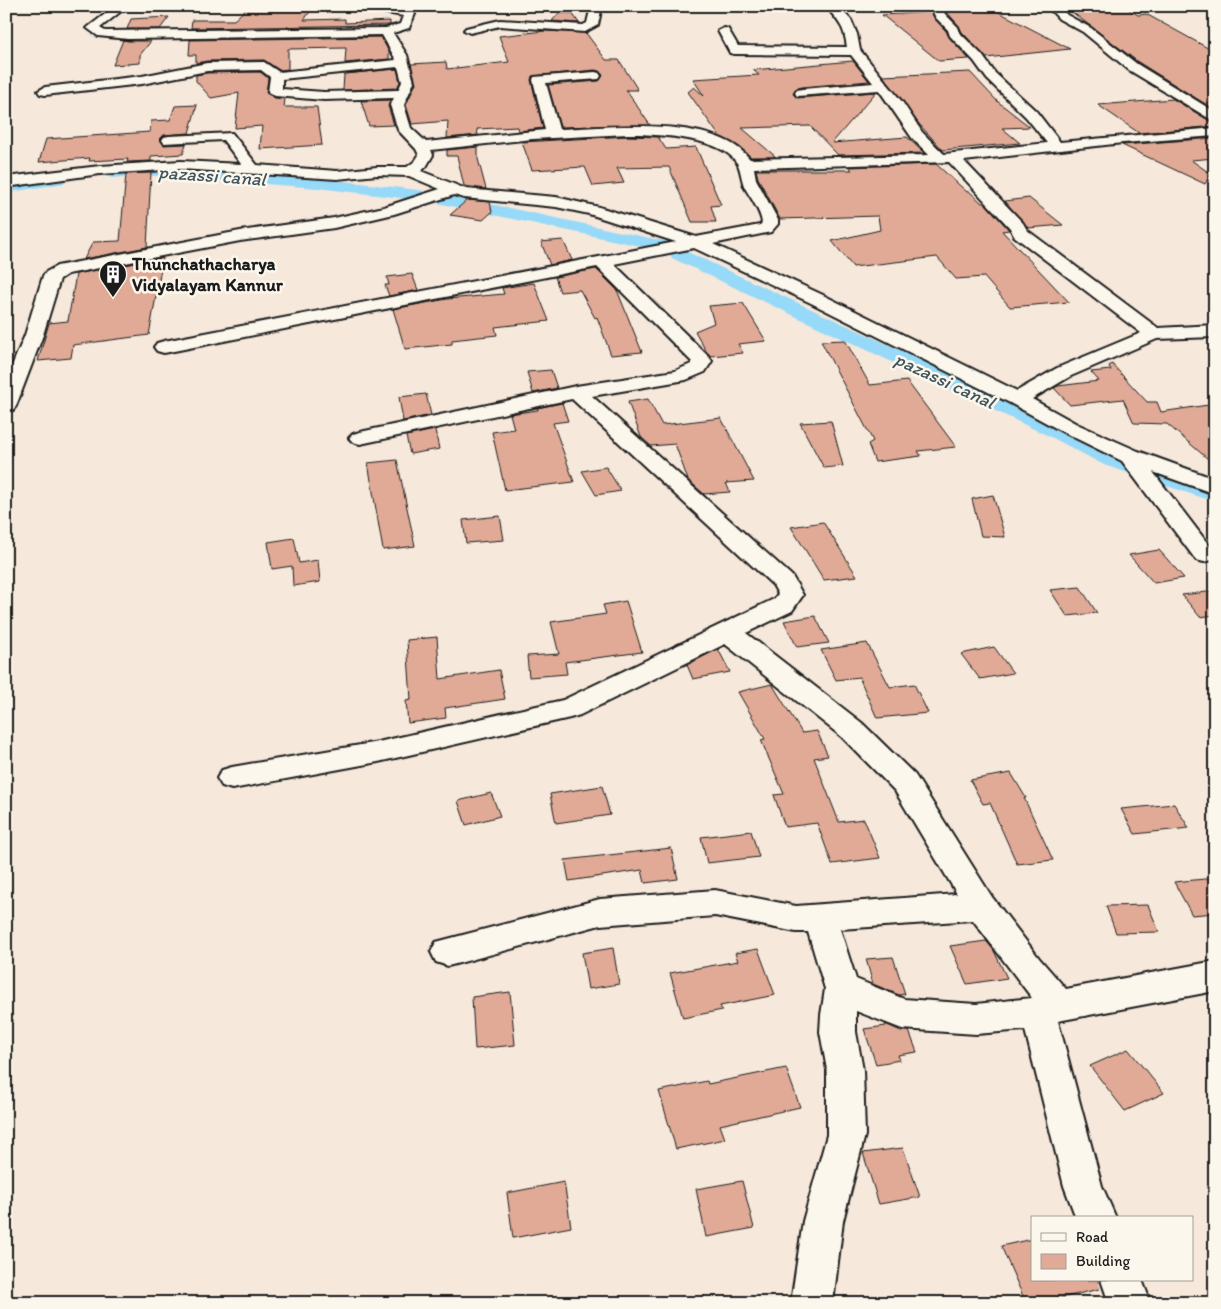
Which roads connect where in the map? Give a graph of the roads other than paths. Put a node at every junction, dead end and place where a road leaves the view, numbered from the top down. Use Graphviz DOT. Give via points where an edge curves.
graph roads {
  1 [pos="117,6"];
  2 [pos="365,6"];
  3 [pos="597,6"];
  4 [pos="831,6"];
  5 [pos="934,6"];
  6 [pos="1052,6"];
  7 [pos="470,30"];
  8 [pos="386,31"];
  9 [pos="724,31"];
  10 [pos="854,51"];
  11 [pos="403,63"];
  12 [pos="276,76"];
  13 [pos="595,76"];
  14 [pos="881,86"];
  15 [pos="45,91"];
  16 [pos="802,93"];
  17 [pos="402,94"];
  18 [pos="1182,98"];
  19 [pos="1206,98"];
  20 [pos="1215,118"];
  21 [pos="1215,132"];
  22 [pos="553,134"];
  23 [pos="169,140"];
  24 [pos="423,147"];
  25 [pos="1057,148"];
  26 [pos="947,159"];
  27 [pos="746,164"];
  28 [pos="253,170"];
  29 [pos="410,172"];
  30 [pos="10,177"];
  31 [pos="453,190"];
  32 [pos="697,243"];
  33 [pos="601,261"];
  34 [pos="1215,330"];
  35 [pos="1154,334"];
  36 [pos="164,347"];
  37 [pos="576,392"];
  38 [pos="1017,399"];
  39 [pos="6,406"];
  40 [pos="360,438"];
  41 [pos="1130,456"];
  42 [pos="1215,487"];
  43 [pos="1204,555"];
  44 [pos="727,632"];
  45 [pos="232,778"];
  46 [pos="982,906"];
  47 [pos="820,918"];
  48 [pos="448,952"];
  49 [pos="1215,976"];
  50 [pos="842,989"];
  51 [pos="1048,1009"];
  52 [pos="1095,1216"];
  53 [pos="1122,1282"];
  54 [pos="812,1303"];
  55 [pos="1130,1303"];
  1 -- 8 [label="street" via="119,8 93,28 102,34"];
  2 -- 8 [label="street" via="409,14 405,26"];
  3 -- 7 [label="street" via="592,25 585,29 500,23"];
  4 -- 10 [label="street" via="845,20"];
  5 -- 25 [label="street" via="954,29 954,34 1031,114"];
  6 -- 18 [label="street" via="1133,67"];
  8 -- 11 [label="street"];
  9 -- 10 [label="street" via="734,50"];
  10 -- 14 [label="street"];
  11 -- 12 [label="street"];
  11 -- 17 [label="street" via="408,82"];
  12 -- 15 [label="street" via="264,66 207,67 142,80"];
  12 -- 17 [label="street" via="274,92 324,96"];
  13 -- 22 [label="street" via="539,80"];
  14 -- 16 [label="street"];
  14 -- 26 [label="street" via="916,136"];
  17 -- 24 [label="street" via="397,105 405,130"];
  18 -- 19 [label="street"];
  18 -- 20 [label="street"];
  21 -- 25 [label="street"];
  22 -- 24 [label="street"];
  22 -- 27 [label="street" via="628,130 680,133 726,145"];
  23 -- 28 [label="street" via="227,136"];
  24 -- 29 [label="street" via="426,155"];
  25 -- 26 [label="street"];
  26 -- 27 [label="street"];
  26 -- 35 [label="street" via="1017,226 1020,234"];
  27 -- 32 [label="street" via="746,174 770,220 768,227"];
  28 -- 29 [label="street" via="337,175"];
  28 -- 30 [label="street" via="181,165"];
  29 -- 31 [label="street"];
  31 -- 32 [label="street" via="556,202 593,210"];
  31 -- 39 [label="street" via="388,211 334,223 240,236 63,270 52,276 34,335"];
  32 -- 33 [label="street"];
  32 -- 38 [label="street" via="826,303"];
  33 -- 36 [label="street"];
  33 -- 37 [label="street" via="702,361 698,368 679,376"];
  34 -- 35 [label="street"];
  35 -- 38 [label="street" via="1064,372"];
  37 -- 40 [label="street"];
  37 -- 44 [label="street" via="783,581 791,595 783,605"];
  38 -- 41 [label="street"];
  41 -- 42 [label="street"];
  41 -- 43 [label="street"];
  44 -- 45 [label="street" via="570,708 378,752"];
  44 -- 46 [label="street" via="852,730 905,783"];
  46 -- 47 [label="street"];
  46 -- 51 [label="street" via="1027,968"];
  47 -- 48 [label="street" via="796,919 714,903 600,912"];
  47 -- 50 [label="street"];
  49 -- 51 [label="street"];
  50 -- 51 [label="street" via="902,1014 976,1019"];
  50 -- 54 [label="street" via="838,1032 845,1070 846,1136 823,1221"];
  51 -- 52 [label="street" via="1083,1186"];
  53 -- 55 [label="street"];
}
